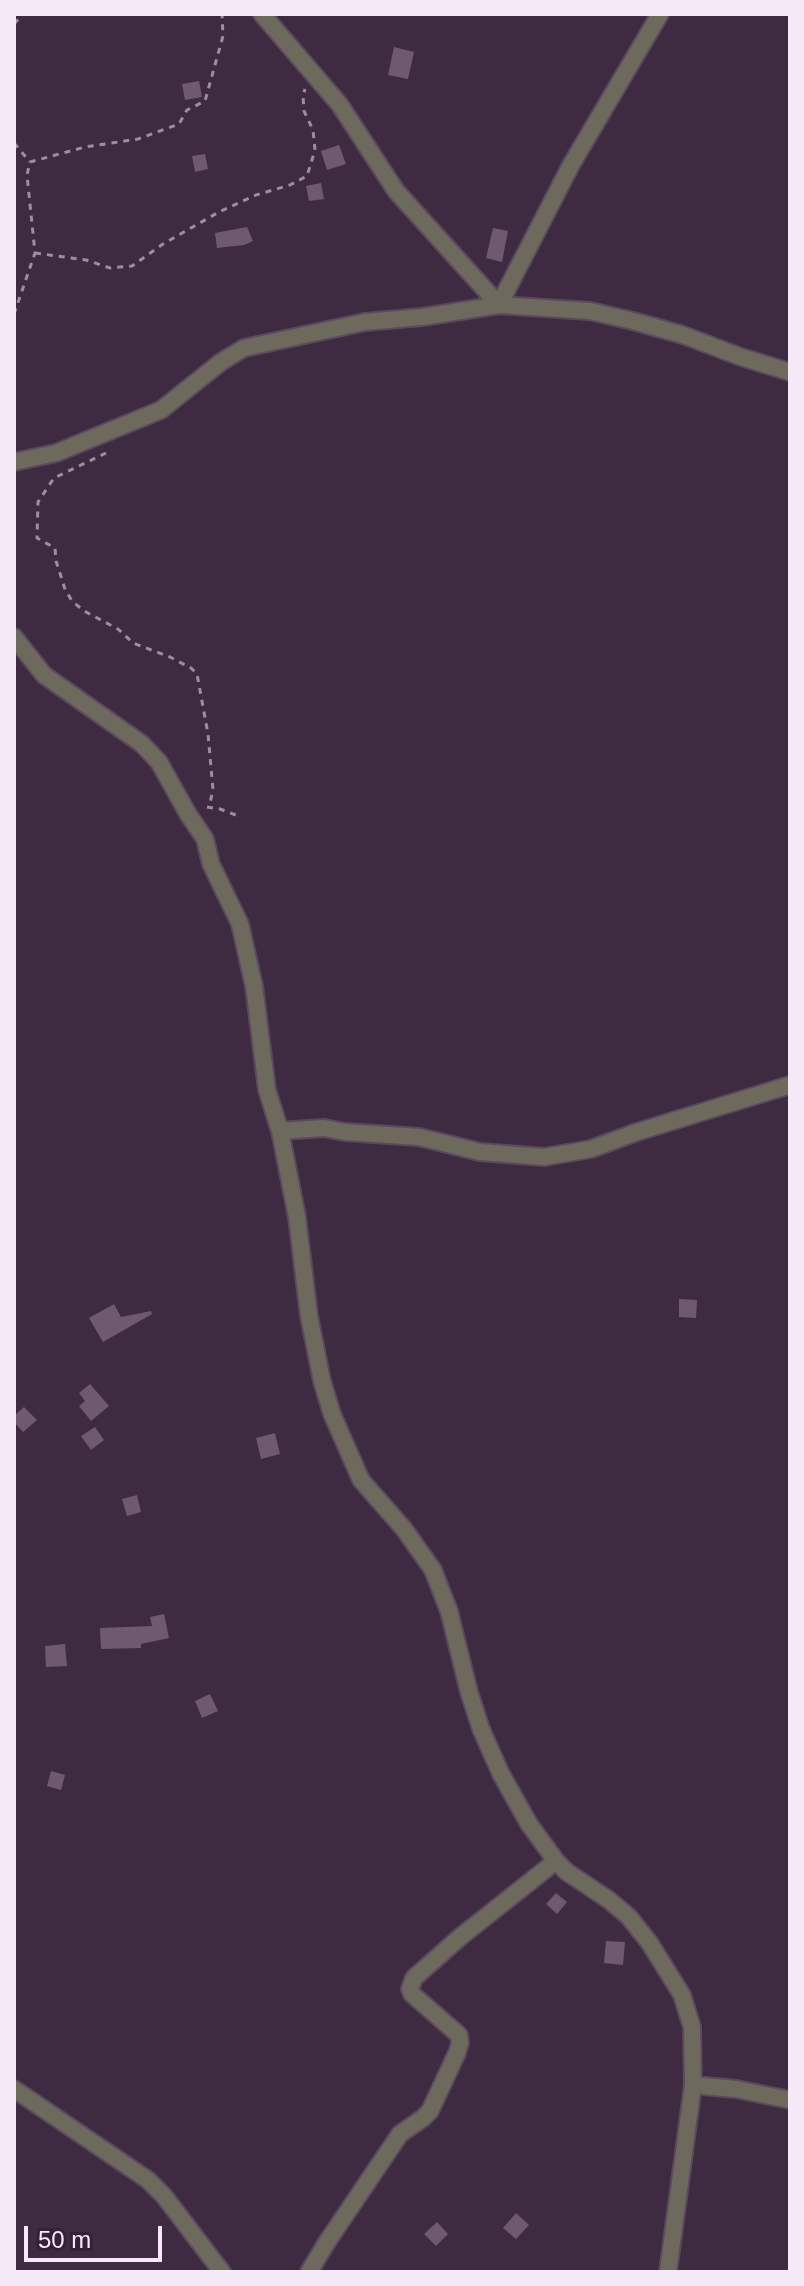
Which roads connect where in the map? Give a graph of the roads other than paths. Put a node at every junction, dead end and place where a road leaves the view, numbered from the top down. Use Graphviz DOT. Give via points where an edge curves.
graph roads {
  1 [pos="262,14"];
  2 [pos="660,14"];
  3 [pos="499,305"];
  4 [pos="790,372"];
  5 [pos="14,462"];
  6 [pos="14,637"];
  7 [pos="790,1085"];
  8 [pos="280,1131"];
  9 [pos="556,1861"];
  10 [pos="693,2085"];
  11 [pos="14,2089"];
  12 [pos="790,2100"];
  13 [pos="222,2272"];
  14 [pos="309,2272"];
  15 [pos="668,2272"];
  1 -- 3 [label="street" via="340,105 396,191"];
  2 -- 3 [label="street" via="571,165"];
  3 -- 4 [label="street" via="590,311 683,335"];
  3 -- 5 [label="street" via="365,322 244,348 161,410 56,453"];
  6 -- 8 [label="street" via="44,675 142,744 159,762 205,839 240,924 267,1090"];
  7 -- 8 [label="street" via="591,1149 544,1157 480,1152 419,1137 324,1128"];
  8 -- 9 [label="street" via="309,1316 332,1414 361,1480 433,1570 481,1729 529,1824"];
  9 -- 10 [label="street" via="629,1917 669,1973 692,2027"];
  9 -- 14 [label="street" via="414,1978 412,1994 459,2035 457,2053 430,2111 400,2134"];
  10 -- 12 [label="street"];
  10 -- 15 [label="street"];
  11 -- 13 [label="street" via="148,2180"];
}
